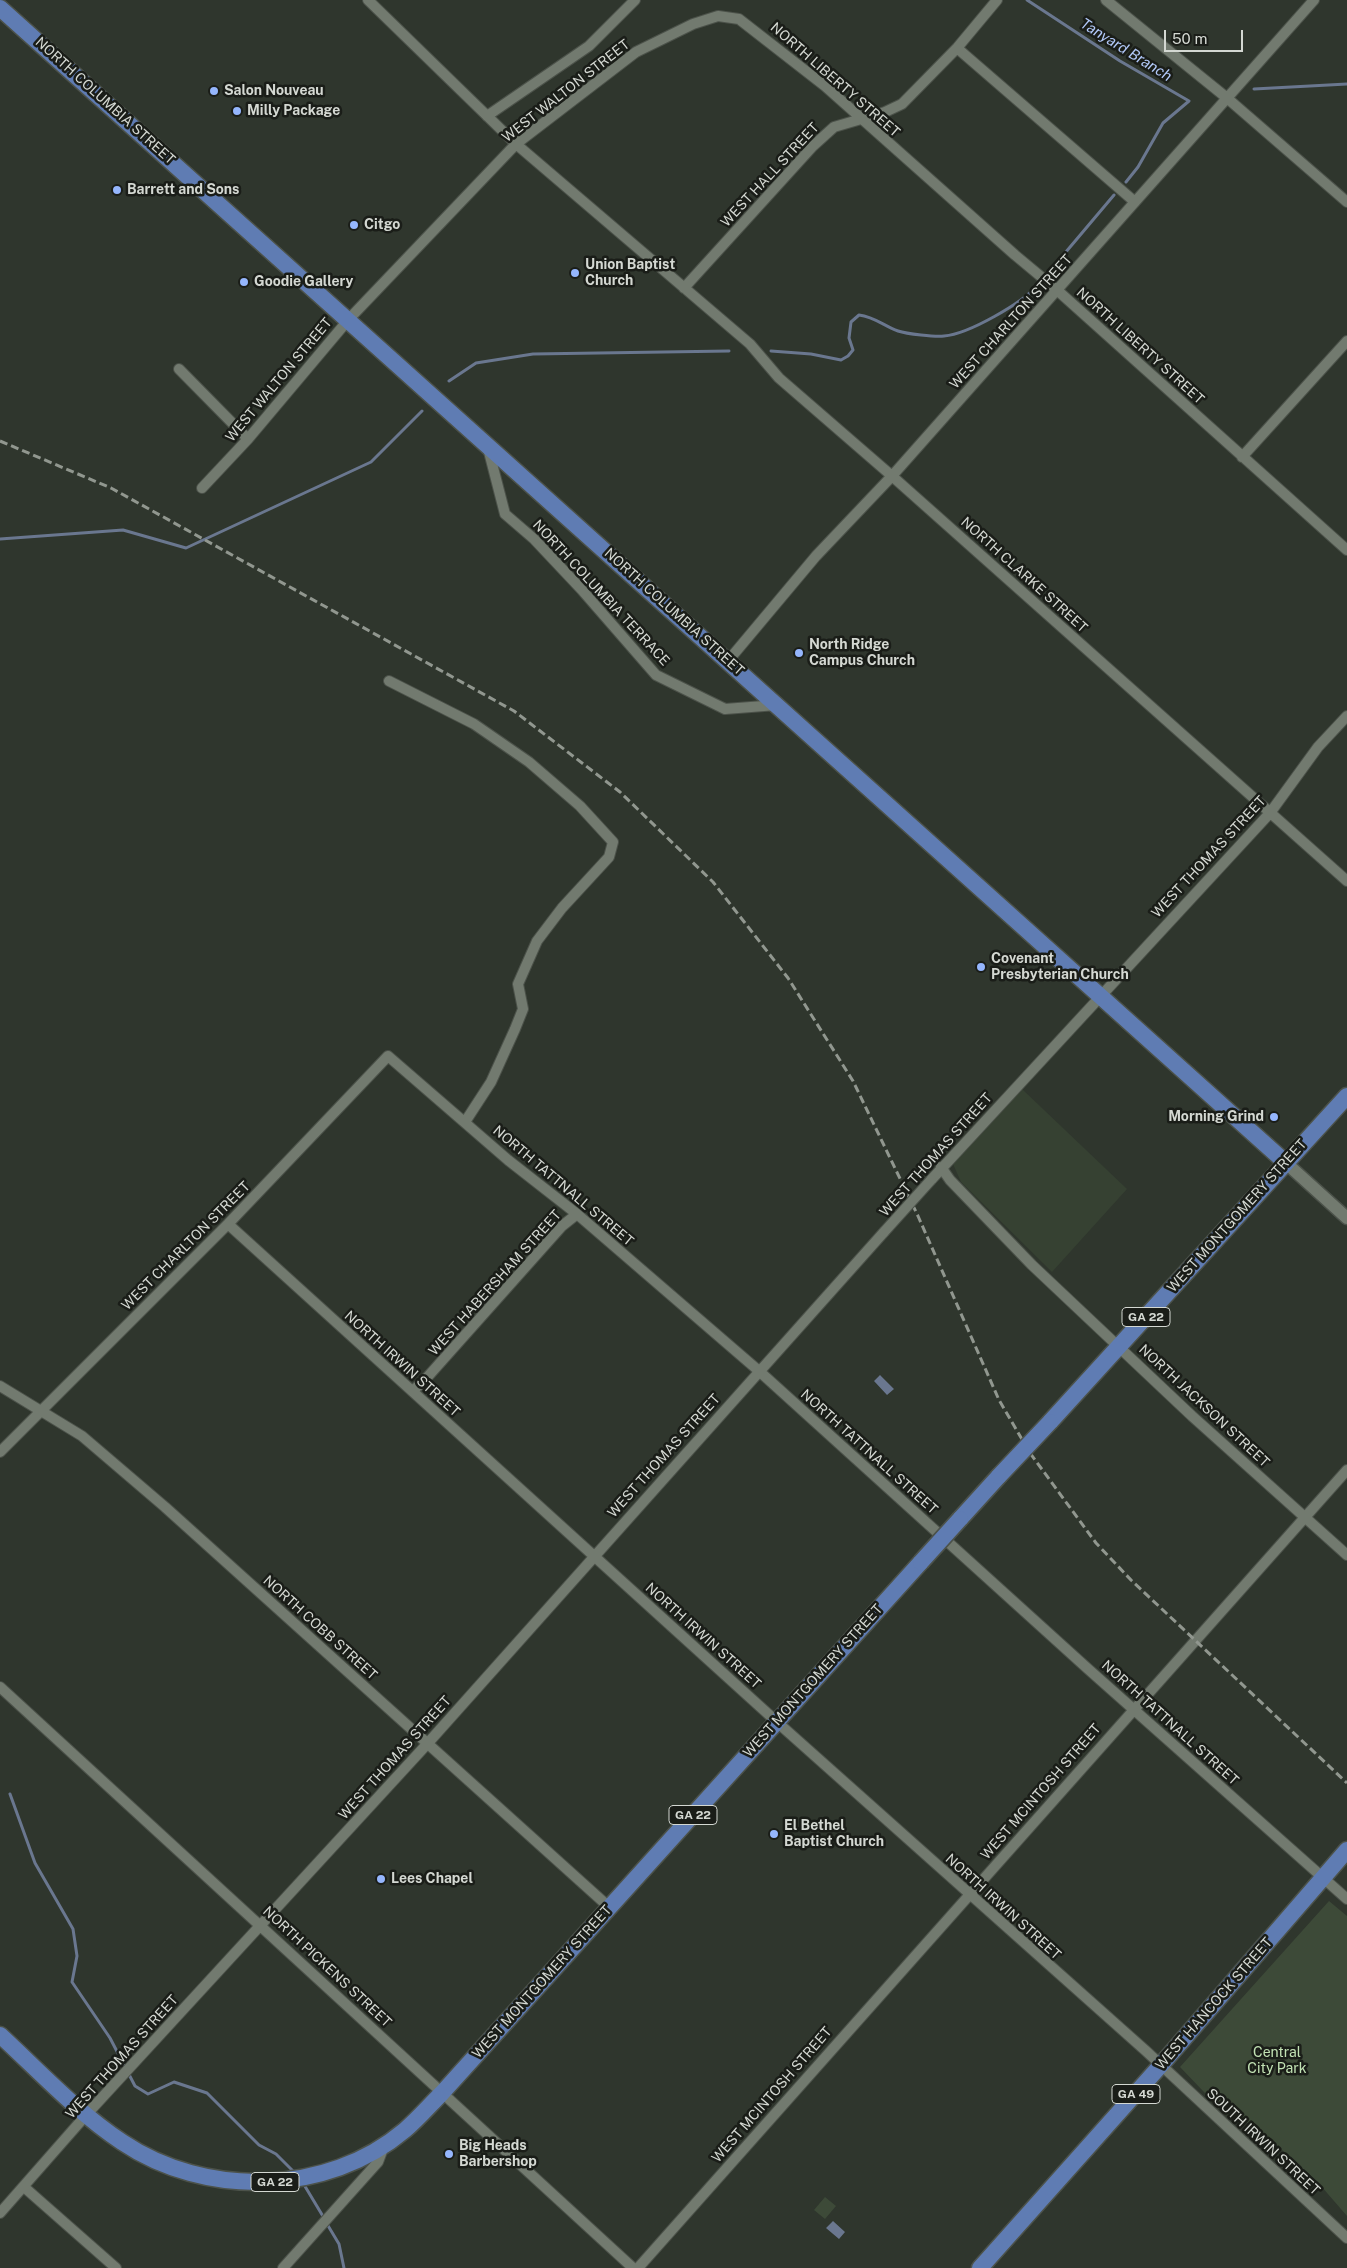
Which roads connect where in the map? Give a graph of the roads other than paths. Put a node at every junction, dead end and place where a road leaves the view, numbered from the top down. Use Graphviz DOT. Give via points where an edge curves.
graph roads {
  1 [pos="368,0"];
  2 [pos="635,0"];
  3 [pos="997,0"];
  4 [pos="1106,0"];
  5 [pos="1314,0"];
  6 [pos="0,8"];
  7 [pos="754,29"];
  8 [pos="957,48"];
  9 [pos="1227,98"];
  10 [pos="486,116"];
  11 [pos="859,118"];
  12 [pos="516,144"];
  13 [pos="1136,202"];
  14 [pos="1347,202"];
  15 [pos="684,288"];
  16 [pos="1058,290"];
  17 [pos="349,319"];
  18 [pos="1347,341"];
  19 [pos="180,370"];
  20 [pos="248,439"];
  21 [pos="488,444"];
  22 [pos="1242,457"];
  23 [pos="892,476"];
  24 [pos="202,488"];
  25 [pos="1347,550"];
  26 [pos="728,661"];
  27 [pos="389,682"];
  28 [pos="777,706"];
  29 [pos="1347,716"];
  30 [pos="1270,813"];
  31 [pos="1347,882"];
  32 [pos="1099,996"];
  33 [pos="388,1056"];
  34 [pos="1347,1096"];
  35 [pos="465,1122"];
  36 [pos="1285,1162"];
  37 [pos="941,1167"];
  38 [pos="577,1214"];
  39 [pos="1347,1218"];
  40 [pos="228,1224"];
  41 [pos="1120,1346"];
  42 [pos="759,1371"];
  43 [pos="0,1386"];
  44 [pos="412,1392"];
  45 [pos="41,1410"];
  46 [pos="0,1452"];
  47 [pos="1347,1470"];
  48 [pos="1306,1516"];
  49 [pos="1347,1555"];
  50 [pos="593,1556"];
  51 [pos="0,1687"];
  52 [pos="1134,1710"];
  53 [pos="777,1722"];
  54 [pos="428,1743"];
  55 [pos="1347,1850"];
  56 [pos="1323,1878"];
  57 [pos="969,1895"];
  58 [pos="1347,1898"];
  59 [pos="609,1907"];
  60 [pos="261,1924"];
  61 [pos="0,2035"];
  62 [pos="1161,2065"];
  63 [pos="442,2093"];
  64 [pos="87,2114"];
  65 [pos="385,2144"];
  66 [pos="24,2187"];
  67 [pos="0,2213"];
  68 [pos="1347,2238"];
  69 [pos="116,2268"];
  70 [pos="283,2268"];
  71 [pos="633,2268"];
  72 [pos="980,2268"];
  1 -- 10 [label="street"];
  2 -- 10 [label="street, WEST WALTON STREET" via="589,46"];
  3 -- 8 [label="street, WEST HALL STREET"];
  4 -- 9 [label="street"];
  5 -- 9 [label="street, WEST CHARLTON STREET"];
  6 -- 17 [label="main road, NORTH COLUMBIA STREET"];
  7 -- 11 [label="street, NORTH LIBERTY STREET"];
  7 -- 12 [label="street, WEST WALTON STREET" via="739,18 718,16 693,24 636,52"];
  8 -- 11 [label="street, WEST HALL STREET" via="902,104"];
  8 -- 13 [label="street"];
  9 -- 13 [label="street, WEST CHARLTON STREET"];
  9 -- 14 [label="street"];
  10 -- 12 [label="street"];
  11 -- 15 [label="street, WEST HALL STREET" via="834,127 813,146"];
  11 -- 16 [label="street, NORTH LIBERTY STREET"];
  12 -- 15 [label="street, NORTH CLARKE STREET"];
  12 -- 17 [label="street, WEST WALTON STREET"];
  13 -- 16 [label="street, WEST CHARLTON STREET"];
  15 -- 23 [label="street, NORTH CLARKE STREET" via="750,344 779,378"];
  16 -- 22 [label="street, NORTH LIBERTY STREET"];
  16 -- 23 [label="street, WEST CHARLTON STREET"];
  17 -- 20 [label="street, WEST WALTON STREET"];
  17 -- 21 [label="main road, NORTH COLUMBIA STREET"];
  18 -- 22 [label="street"];
  19 -- 20 [label="street"];
  20 -- 24 [label="street, WEST WALTON STREET"];
  21 -- 26 [label="main road, NORTH COLUMBIA STREET"];
  21 -- 28 [label="street, NORTH COLUMBIA TERRACE" via="505,514 548,554 656,675 725,709"];
  22 -- 25 [label="street, NORTH LIBERTY STREET"];
  23 -- 26 [label="street, WEST CHARLTON STREET" via="816,556"];
  23 -- 30 [label="street, NORTH CLARKE STREET"];
  26 -- 28 [label="main road, NORTH COLUMBIA STREET"];
  27 -- 35 [label="street" via="474,724 529,762 580,806 613,842 609,857 537,941 518,984 523,1009 516,1029 491,1082"];
  28 -- 32 [label="main road, NORTH COLUMBIA STREET"];
  29 -- 30 [label="street, WEST THOMAS STREET" via="1318,747"];
  30 -- 31 [label="street, NORTH CLARKE STREET"];
  30 -- 32 [label="street, WEST THOMAS STREET"];
  32 -- 36 [label="main road, NORTH COLUMBIA STREET"];
  32 -- 37 [label="street, WEST THOMAS STREET"];
  33 -- 35 [label="street, NORTH TATTNALL STREET"];
  33 -- 40 [label="street, WEST CHARLTON STREET"];
  34 -- 36 [label="main road, WEST MONTGOMERY STREET"];
  35 -- 38 [label="street, NORTH TATTNALL STREET"];
  36 -- 39 [label="street, NORTH COLUMBIA STREET"];
  36 -- 41 [label="main road, WEST MONTGOMERY STREET / GA 22"];
  37 -- 41 [label="street, NORTH JACKSON STREET" via="1032,1265"];
  37 -- 42 [label="street, WEST THOMAS STREET, bridge"];
  38 -- 42 [label="street, NORTH TATTNALL STREET"];
  38 -- 44 [label="street, WEST HABERSHAM STREET" via="562,1226"];
  40 -- 44 [label="street, NORTH IRWIN STREET"];
  40 -- 45 [label="street, WEST CHARLTON STREET"];
  41 -- 48 [label="street, NORTH JACKSON STREET" via="1192,1416"];
  41 -- 53 [label="main road, WEST MONTGOMERY STREET / GA 22, bridge"];
  42 -- 50 [label="street, WEST THOMAS STREET"];
  42 -- 52 [label="street, NORTH TATTNALL STREET"];
  43 -- 45 [label="street, NORTH COBB STREET"];
  44 -- 50 [label="street, NORTH IRWIN STREET"];
  45 -- 46 [label="street, WEST CHARLTON STREET"];
  45 -- 54 [label="street, NORTH COBB STREET" via="82,1436"];
  47 -- 48 [label="street, WEST MCINTOSH STREET"];
  48 -- 49 [label="street, NORTH JACKSON STREET"];
  48 -- 52 [label="street, WEST MCINTOSH STREET"];
  50 -- 53 [label="street, NORTH IRWIN STREET"];
  50 -- 54 [label="street, WEST THOMAS STREET"];
  51 -- 60 [label="street, NORTH PICKENS STREET"];
  52 -- 56 [label="street, NORTH TATTNALL STREET"];
  52 -- 57 [label="street, WEST MCINTOSH STREET"];
  53 -- 57 [label="street, NORTH IRWIN STREET"];
  53 -- 59 [label="main road, WEST MONTGOMERY STREET / GA 22"];
  54 -- 59 [label="street, NORTH COBB STREET"];
  54 -- 60 [label="street, WEST THOMAS STREET"];
  55 -- 56 [label="main road, WEST HANCOCK STREET / GA 49"];
  56 -- 58 [label="street, NORTH TATTNALL STREET"];
  56 -- 62 [label="main road, WEST HANCOCK STREET / GA 49"];
  57 -- 62 [label="street, NORTH IRWIN STREET"];
  57 -- 71 [label="street, WEST MCINTOSH STREET"];
  59 -- 63 [label="main road, WEST MONTGOMERY STREET / GA 22"];
  60 -- 63 [label="street, NORTH PICKENS STREET"];
  60 -- 64 [label="street, WEST THOMAS STREET"];
  61 -- 64 [label="main road, GA 22"];
  62 -- 68 [label="street, SOUTH IRWIN STREET"];
  62 -- 72 [label="main road, WEST HANCOCK STREET / GA 49"];
  63 -- 65 [label="main road, WEST MONTGOMERY STREET / GA 22" via="405,2130"];
  63 -- 71 [label="street, NORTH PICKENS STREET"];
  64 -- 65 [label="main road, GA 22" via="123,2143 160,2163 199,2176 237,2182 283,2181 317,2175 348,2164"];
  64 -- 66 [label="street, WEST THOMAS STREET"];
  65 -- 70 [label="street, WEST MONTGOMERY STREET" via="378,2162"];
  66 -- 67 [label="street, WEST THOMAS STREET"];
  66 -- 69 [label="street"];
}
